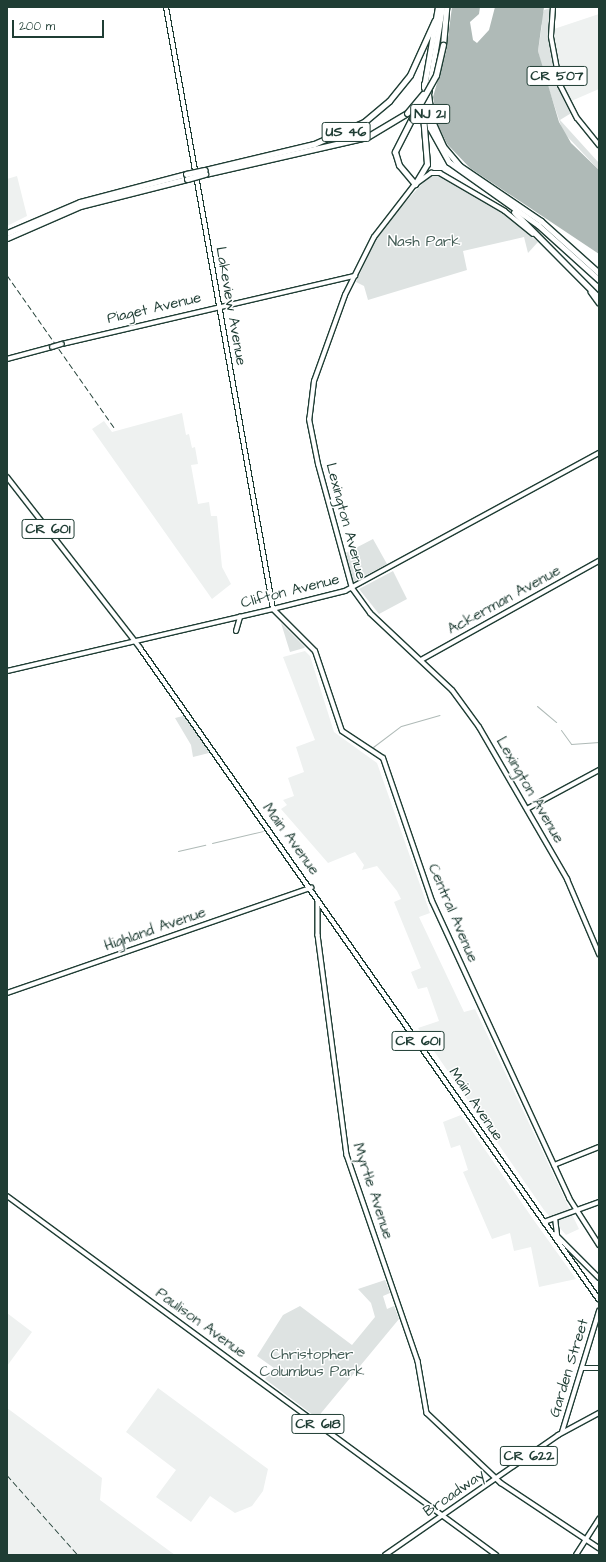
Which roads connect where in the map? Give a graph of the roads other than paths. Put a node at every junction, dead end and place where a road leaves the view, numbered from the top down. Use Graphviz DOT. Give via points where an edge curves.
graph roads {
  1 [pos="166,7"];
  2 [pos="438,7"];
  3 [pos="442,7"];
  4 [pos="446,7"];
  5 [pos="553,7"];
  6 [pos="435,20"];
  7 [pos="443,45"];
  8 [pos="424,84"];
  9 [pos="599,145"];
  10 [pos="205,172"];
  11 [pos="470,179"];
  12 [pos="415,184"];
  13 [pos="132,189"];
  14 [pos="27,217"];
  15 [pos="26,224"];
  16 [pos="7,233"];
  17 [pos="7,238"];
  18 [pos="599,273"];
  19 [pos="355,276"];
  20 [pos="599,280"];
  21 [pos="599,298"];
  22 [pos="599,304"];
  23 [pos="219,306"];
  24 [pos="7,359"];
  25 [pos="599,453"];
  26 [pos="7,477"];
  27 [pos="599,561"];
  28 [pos="352,588"];
  29 [pos="273,609"];
  30 [pos="240,616"];
  31 [pos="236,631"];
  32 [pos="136,642"];
  33 [pos="421,660"];
  34 [pos="7,671"];
  35 [pos="599,770"];
  36 [pos="527,809"];
  37 [pos="311,888"];
  38 [pos="318,898"];
  39 [pos="599,954"];
  40 [pos="7,993"];
  41 [pos="598,1149"];
  42 [pos="554,1165"];
  43 [pos="7,1196"];
  44 [pos="599,1202"];
  45 [pos="576,1210"];
  46 [pos="555,1218"];
  47 [pos="544,1222"];
  48 [pos="558,1237"];
  49 [pos="599,1245"];
  50 [pos="599,1278"];
  51 [pos="599,1300"];
  52 [pos="599,1311"];
  53 [pos="582,1368"];
  54 [pos="599,1368"];
  55 [pos="599,1413"];
  56 [pos="562,1432"];
  57 [pos="495,1478"];
  58 [pos="443,1516"];
  59 [pos="599,1519"];
  60 [pos="586,1539"];
  61 [pos="599,1548"];
  62 [pos="385,1555"];
  63 [pos="496,1555"];
  64 [pos="576,1555"];
  1 -- 23 [label="main road, Lakeview Avenue"];
  2 -- 6 [label="highway, US 46"];
  3 -- 18 [label="highway, NJ 21" via="428,94 432,121 443,146 460,166 541,221"];
  4 -- 7 [label="highway, US 46"];
  5 -- 9 [label="main road, CR 507" via="551,37 560,85 577,118"];
  6 -- 8 [label="highway, NJ 21"];
  6 -- 10 [label="highway, US 46" via="410,75 389,101 364,122 314,144"];
  7 -- 10 [label="highway, US 46, bridge" via="428,86 407,113 367,137"];
  7 -- 12 [label="highway, bridge" via="436,75 395,152 399,165"];
  8 -- 11 [label="highway, NJ 21" via="426,111 436,143 448,162"];
  8 -- 12 [label="highway" via="427,160"];
  10 -- 13 [label="highway, US 46, bridge"];
  11 -- 20 [label="highway, NJ 21" via="538,225"];
  11 -- 21 [label="highway" via="520,216"];
  12 -- 19 [label="main road, Lexington Avenue" via="381,224"];
  12 -- 22 [label="street" via="437,172 505,211 537,238"];
  13 -- 15 [label="highway, US 46" via="79,202"];
  13 -- 17 [label="highway, US 46" via="80,206"];
  14 -- 15 [label="highway"];
  15 -- 16 [label="highway, US 46"];
  19 -- 23 [label="street, Piaget Avenue"];
  19 -- 28 [label="main road, Lexington Avenue" via="314,381 309,411 320,469"];
  23 -- 24 [label="street, Piaget Avenue, bridge"];
  23 -- 29 [label="main road, Lakeview Avenue"];
  25 -- 28 [label="street, Clifton Avenue"];
  26 -- 32 [label="main road, Main Avenue / CR 601"];
  27 -- 33 [label="street, Ackerman Avenue"];
  28 -- 29 [label="street, Clifton Avenue"];
  28 -- 33 [label="main road, Lexington Avenue" via="370,613"];
  29 -- 30 [label="main road, Clifton Avenue"];
  29 -- 42 [label="main road, Central Avenue" via="315,651 342,731 383,758 430,894"];
  30 -- 31 [label="main road"];
  30 -- 32 [label="main road, Clifton Avenue"];
  32 -- 34 [label="main road, Clifton Avenue"];
  32 -- 37 [label="main road, Main Avenue / CR 601"];
  33 -- 36 [label="main road, Lexington Avenue" via="461,702"];
  35 -- 36 [label="street"];
  36 -- 39 [label="main road, Lexington Avenue" via="581,906"];
  37 -- 38 [label="main road, Main Avenue / CR 601"];
  37 -- 40 [label="street, Highland Avenue"];
  38 -- 47 [label="main road, Main Avenue / CR 601"];
  38 -- 57 [label="street, Myrtle Avenue" via="318,929 347,1155 418,1361 427,1413"];
  41 -- 42 [label="main road"];
  42 -- 45 [label="main road, Central Avenue"];
  43 -- 58 [label="main road, Paulison Avenue / CR 618"];
  44 -- 45 [label="main road"];
  45 -- 46 [label="main road"];
  45 -- 49 [label="main road, Central Avenue"];
  46 -- 47 [label="main road"];
  46 -- 48 [label="main road"];
  47 -- 48 [label="main road, Main Avenue / CR 601"];
  47 -- 51 [label="main road, Main Avenue / CR 601"];
  48 -- 50 [label="main road, Main Avenue / CR 601"];
  52 -- 53 [label="main road, Garden Street"];
  53 -- 54 [label="main road"];
  53 -- 56 [label="main road, Garden Street"];
  55 -- 56 [label="main road, Broadway / CR 622"];
  56 -- 57 [label="main road, Broadway / CR 622"];
  57 -- 58 [label="main road, Broadway / CR 622"];
  57 -- 60 [label="street"];
  58 -- 62 [label="main road, Broadway / CR 622"];
  58 -- 63 [label="main road, Paulison Avenue / CR 618"];
  59 -- 60 [label="street"];
  60 -- 61 [label="street"];
  60 -- 64 [label="street"];
}
